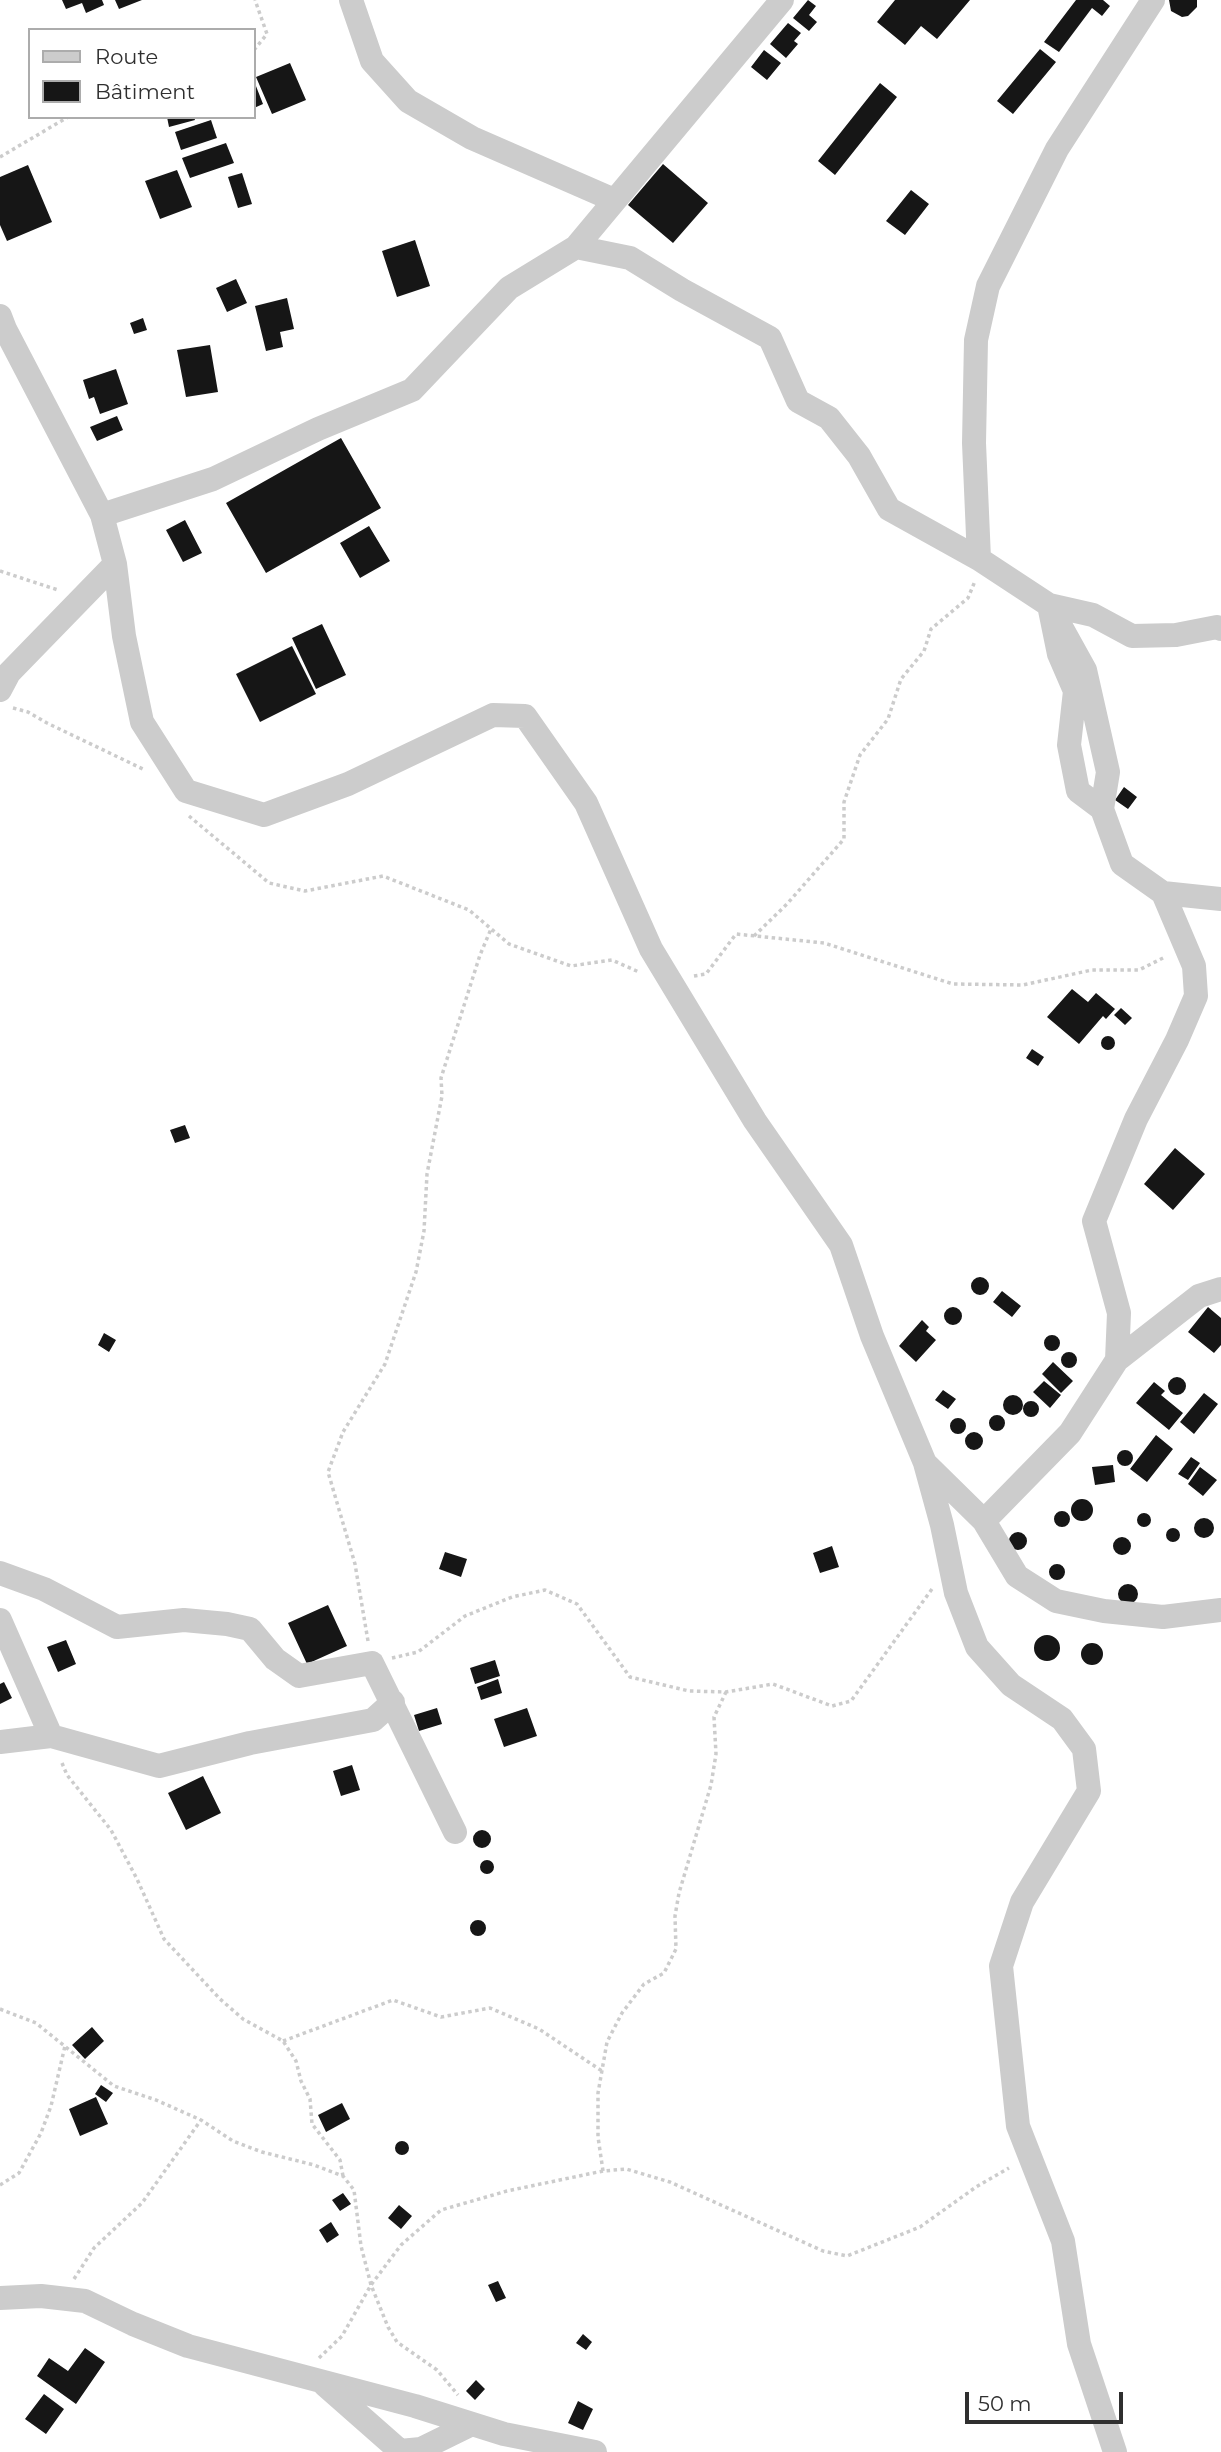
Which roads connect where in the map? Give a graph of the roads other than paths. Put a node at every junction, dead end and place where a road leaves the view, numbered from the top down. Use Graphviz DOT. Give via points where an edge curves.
graph roads {
  1 [pos="351,0"];
  2 [pos="782,0"];
  3 [pos="1153,0"];
  4 [pos="614,200"];
  5 [pos="576,247"];
  6 [pos="0,316"];
  7 [pos="102,515"];
  8 [pos="979,559"];
  9 [pos="115,564"];
  10 [pos="1049,605"];
  11 [pos="1221,629"];
  12 [pos="5,687"];
  13 [pos="1098,723"];
  14 [pos="1072,761"];
  15 [pos="1102,809"];
  16 [pos="1163,893"];
  17 [pos="1221,899"];
  18 [pos="1221,1289"];
  19 [pos="1117,1360"];
  20 [pos="925,1463"];
  21 [pos="984,1521"];
  22 [pos="0,1573"];
  23 [pos="1221,1611"];
  24 [pos="0,1620"];
  25 [pos="393,1702"];
  26 [pos="51,1737"];
  27 [pos="0,1742"];
  28 [pos="455,1832"];
  29 [pos="0,2298"];
  30 [pos="319,2372"];
  31 [pos="472,2424"];
  32 [pos="595,2452"];
  33 [pos="1115,2452"];
  1 -- 4 [label="street" via="372,61 408,101 472,138"];
  2 -- 4 [label="street"];
  3 -- 8 [label="street" via="1057,149 988,286 976,340"];
  4 -- 5 [label="street"];
  5 -- 7 [label="street" via="509,288 412,390 214,479"];
  5 -- 8 [label="street" via="630,258 770,338 798,401 829,418 859,456 889,509"];
  6 -- 7 [label="street"];
  7 -- 9 [label="street"];
  8 -- 10 [label="street"];
  9 -- 12 [label="street"];
  9 -- 20 [label="street" via="142,722 186,791 264,815 348,784 493,715 524,716 586,803 651,950 755,1121 841,1245 872,1336"];
  10 -- 11 [label="street" via="1093,615 1132,636"];
  10 -- 13 [label="street" via="1085,670"];
  10 -- 14 [label="street" via="1059,654 1075,691 1069,745"];
  13 -- 14 [label="street"];
  13 -- 15 [label="street" via="1108,772"];
  14 -- 15 [label="street" via="1078,791"];
  15 -- 16 [label="street" via="1122,864"];
  16 -- 17 [label="street"];
  16 -- 19 [label="street" via="1194,966 1196,996 1136,1119 1094,1221 1119,1313"];
  18 -- 19 [label="street" via="1199,1296"];
  19 -- 21 [label="street" via="1070,1433"];
  20 -- 21 [label="street"];
  20 -- 33 [label="street" via="956,1593 977,1647 1011,1685 1062,1719 1084,1749 1089,1791 1022,1902 1001,1966 1018,2126 1063,2241 1079,2344"];
  21 -- 23 [label="street" via="1017,1576 1056,1601 1164,1617"];
  22 -- 25 [label="street" via="44,1588 117,1627 184,1620 250,1629 275,1659 299,1676 372,1662"];
  24 -- 26 [label="street"];
  25 -- 26 [label="street" via="373,1720 159,1766"];
  25 -- 28 [label="street"];
  26 -- 27 [label="street"];
  29 -- 30 [label="street" via="85,2301 188,2346"];
  30 -- 31 [label="street"];
  30 -- 31 [label="street" via="400,2451 421,2449"];
  31 -- 32 [label="street"];
}
